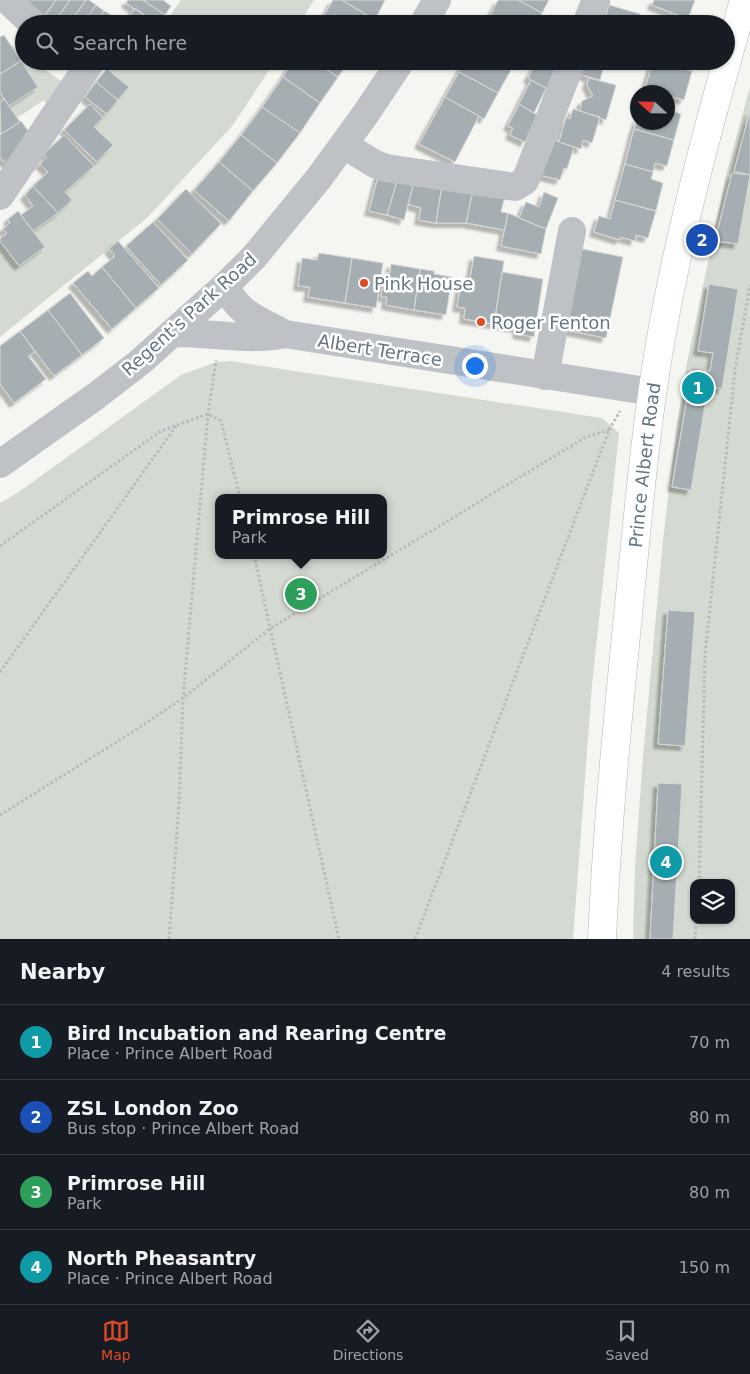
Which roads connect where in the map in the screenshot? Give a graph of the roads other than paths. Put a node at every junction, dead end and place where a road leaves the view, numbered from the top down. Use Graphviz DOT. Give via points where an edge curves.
graph roads {
  1 [pos="7,0"];
  2 [pos="436,0"];
  3 [pos="596,0"];
  4 [pos="744,0"];
  5 [pos="23,15"];
  6 [pos="428,15"];
  7 [pos="590,15"];
  8 [pos="735,34"];
  9 [pos="84,70"];
  10 [pos="395,70"];
  11 [pos="568,70"];
  12 [pos="726,70"];
  13 [pos="344,145"];
  14 [pos="0,196"];
  15 [pos="572,231"];
  16 [pos="226,286"];
  17 [pos="172,333"];
  18 [pos="285,334"];
  19 [pos="545,376"];
  20 [pos="652,392"];
  21 [pos="0,464"];
  22 [pos="602,939"];
  1 -- 5 [label="street"];
  2 -- 6 [label="street"];
  3 -- 7 [label="street"];
  4 -- 8 [label="main road, Prince Albert Road"];
  9 -- 14 [label="street"];
  10 -- 13 [label="street, Regent's Park Road"];
  11 -- 13 [label="street" via="525,181 515,186 386,168"];
  12 -- 20 [label="main road, Prince Albert Road" via="683,233"];
  13 -- 16 [label="street, Regent's Park Road" via="289,216"];
  15 -- 19 [label="street"];
  16 -- 17 [label="street, Regent's Park Road"];
  16 -- 18 [label="street, Albert Terrace" via="232,299 245,312"];
  17 -- 18 [label="street, Albert Terrace" via="272,337"];
  17 -- 21 [label="street, Regent's Park Road" via="96,396"];
  18 -- 19 [label="street, Albert Terrace"];
  19 -- 20 [label="street, Albert Terrace"];
  20 -- 22 [label="main road, Prince Albert Road" via="615,751"];
}
